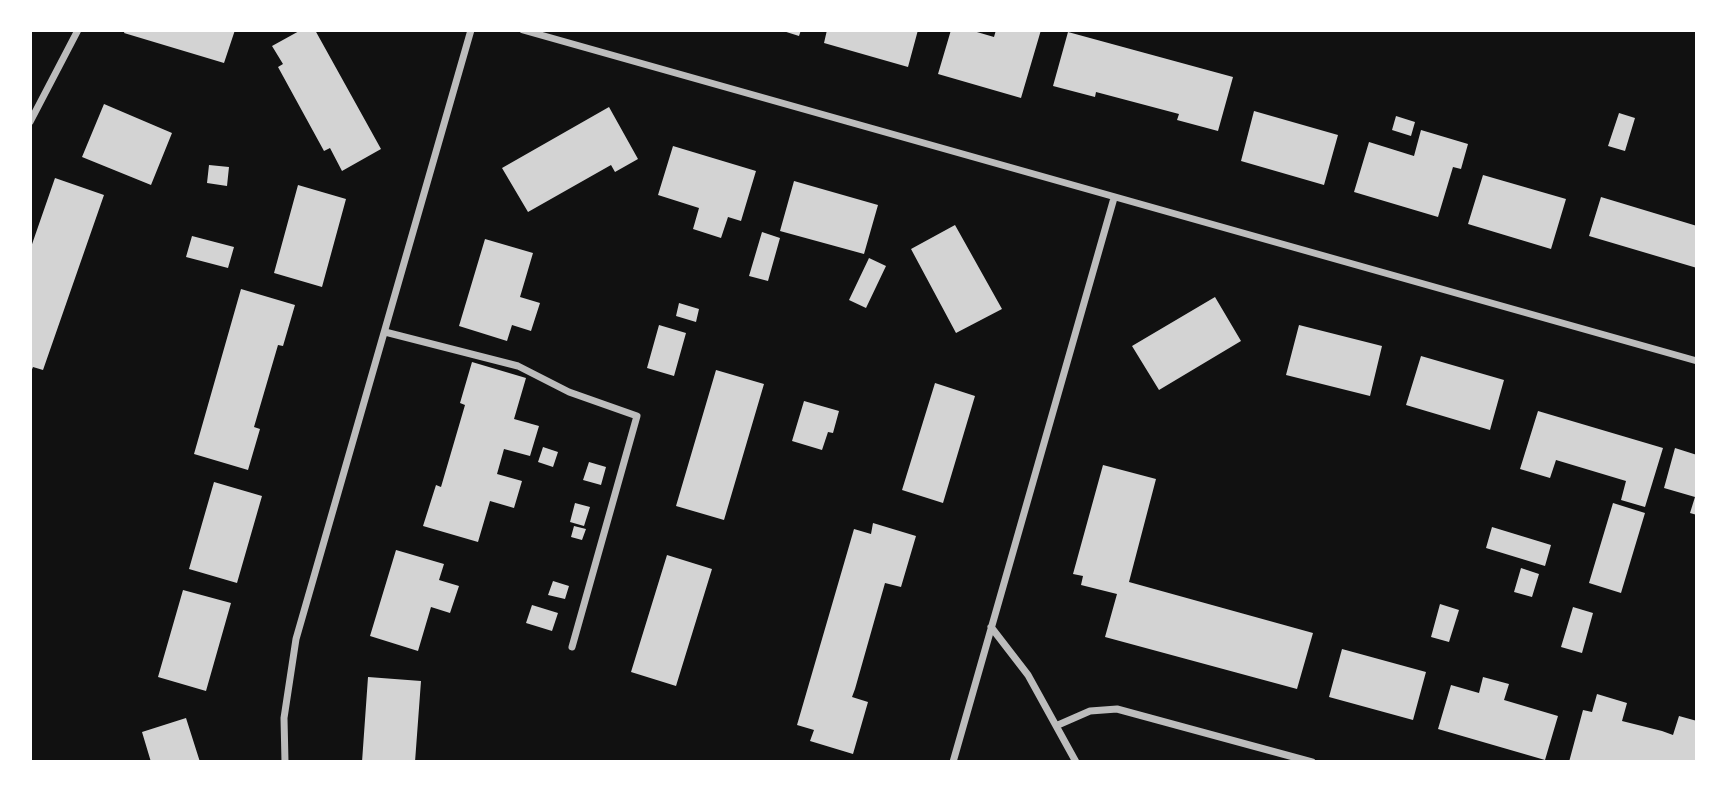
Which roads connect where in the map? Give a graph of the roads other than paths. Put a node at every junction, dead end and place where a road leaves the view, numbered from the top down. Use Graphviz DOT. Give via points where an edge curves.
graph roads {
  1 [pos="78,30"];
  2 [pos="471,30"];
  3 [pos="523,30"];
  4 [pos="30,122"];
  5 [pos="1114,198"];
  6 [pos="385,332"];
  7 [pos="1697,361"];
  8 [pos="991,627"];
  9 [pos="572,647"];
  10 [pos="1058,725"];
  11 [pos="285,762"];
  12 [pos="953,762"];
  13 [pos="1076,762"];
  14 [pos="1312,762"];
  1 -- 4 [label="street"];
  2 -- 6 [label="street"];
  3 -- 5 [label="street"];
  5 -- 7 [label="street"];
  5 -- 8 [label="street"];
  6 -- 9 [label="street" via="518,366 569,392 637,415"];
  6 -- 11 [label="street" via="296,639 284,719"];
  8 -- 10 [label="street"];
  8 -- 12 [label="street"];
  10 -- 13 [label="street"];
  10 -- 14 [label="street" via="1090,711 1117,709"];
}
